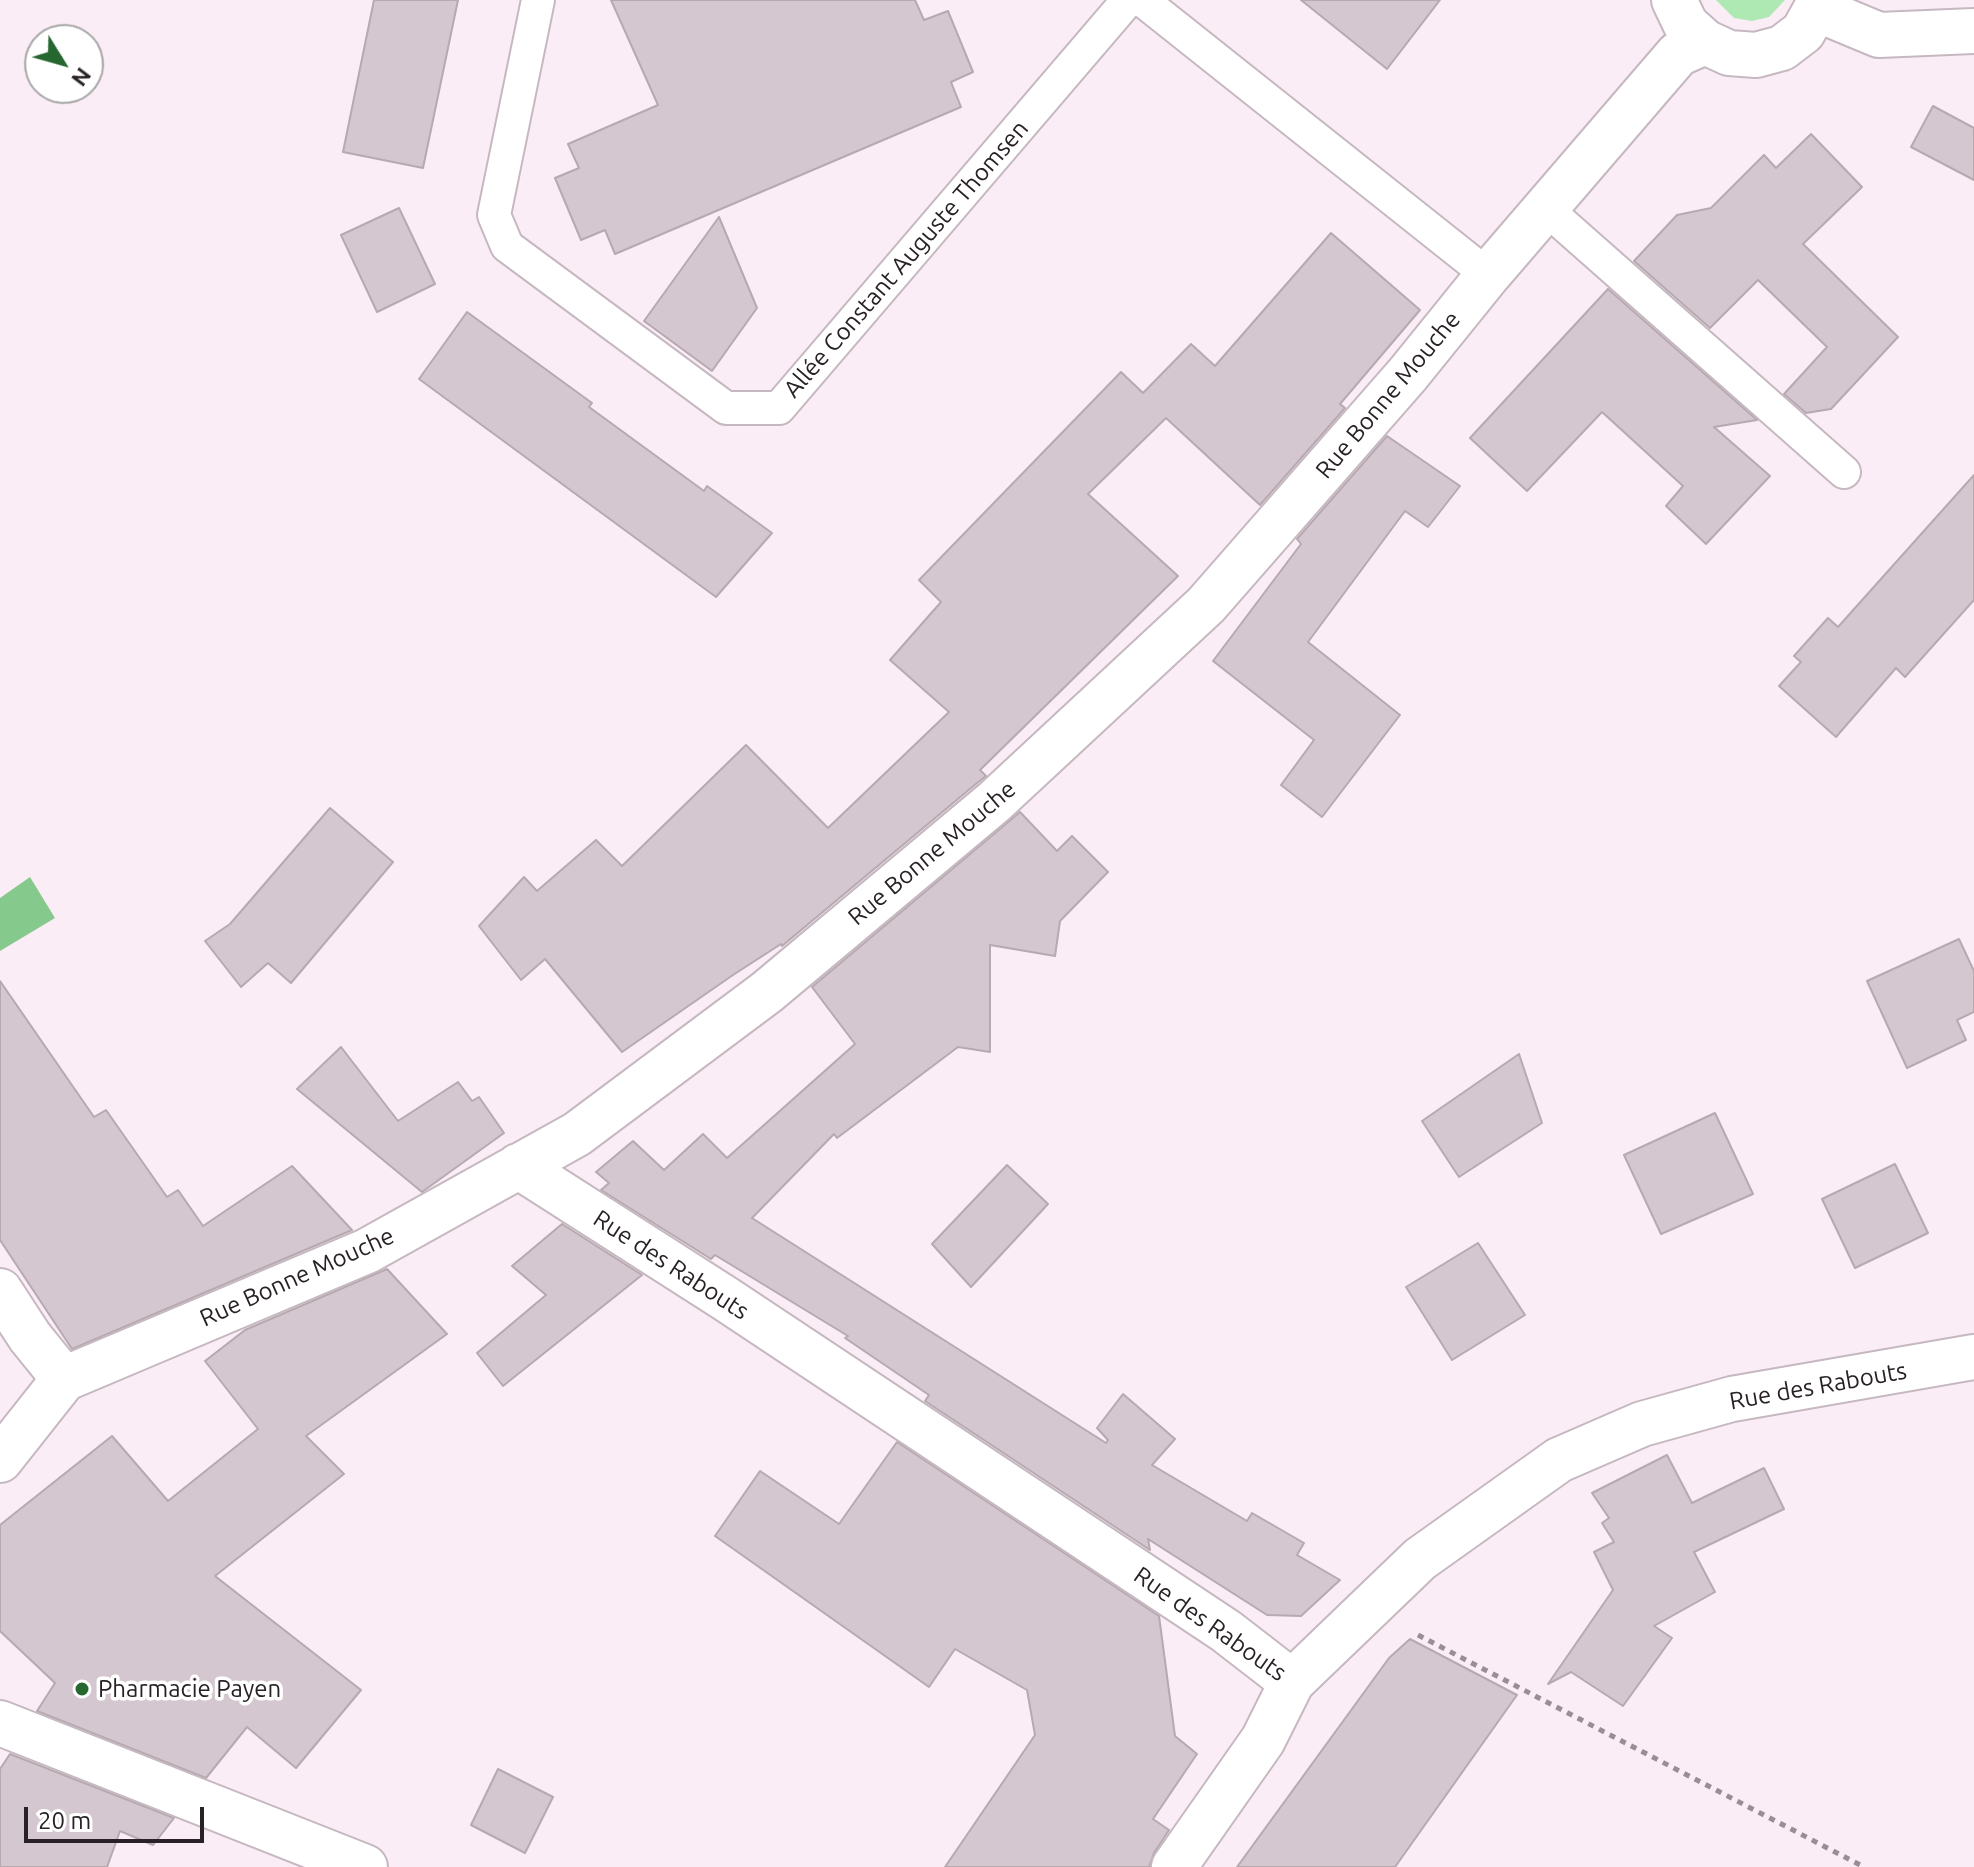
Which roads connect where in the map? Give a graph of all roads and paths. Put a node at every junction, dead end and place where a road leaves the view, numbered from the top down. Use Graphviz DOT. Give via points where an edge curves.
graph roads {
  1 [pos="538,0"];
  2 [pos="1128,0"];
  3 [pos="1142,0"];
  4 [pos="1674,0"];
  5 [pos="1820,5"];
  6 [pos="1974,31"];
  7 [pos="1705,42"];
  8 [pos="1545,208"];
  9 [pos="1488,275"];
  10 [pos="1844,472"];
  11 [pos="518,1166"];
  12 [pos="0,1291"];
  13 [pos="15,1344"];
  14 [pos="1974,1357"];
  15 [pos="64,1379"];
  16 [pos="0,1460"];
  17 [pos="1368,1610"];
  18 [pos="1292,1682"];
  19 [pos="0,1723"];
  20 [pos="365,1867"];
  21 [pos="1174,1867"];
  22 [pos="1864,1867"];
  1 -- 2 [label="lane, Allée Constant Auguste Thomsen" via="494,215 507,246 726,408 779,408"];
  3 -- 9 [label="lane"];
  4 -- 7 [label="street" via="1686,25"];
  5 -- 6 [label="street" via="1879,35"];
  5 -- 7 [label="street" via="1803,32 1782,48 1756,55 1729,53"];
  7 -- 8 [label="street, Rue Bonne Mouche" via="1678,54"];
  8 -- 9 [label="street, Rue Bonne Mouche"];
  8 -- 10 [label="lane"];
  9 -- 11 [label="street, Rue Bonne Mouche" via="1206,605 994,802 767,992 577,1134"];
  11 -- 15 [label="street, Rue Bonne Mouche" via="367,1251"];
  11 -- 18 [label="street, Rue des Rabouts" via="1213,1622"];
  12 -- 13 [label="street"];
  13 -- 15 [label="street"];
  14 -- 17 [label="street, Rue des Rabouts" via="1732,1399 1642,1424 1559,1460 1420,1559"];
  15 -- 16 [label="street, Rue Bonne Mouche"];
  17 -- 18 [label="street, Rue des Rabouts"];
  17 -- 22 [label="path"];
  18 -- 21 [label="street" via="1263,1740"];
  19 -- 20 [label="street"];
}
